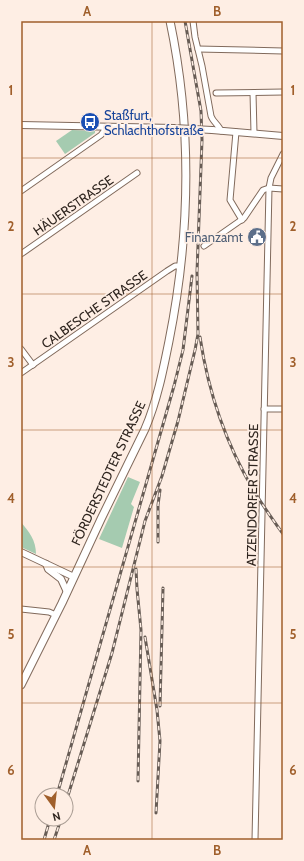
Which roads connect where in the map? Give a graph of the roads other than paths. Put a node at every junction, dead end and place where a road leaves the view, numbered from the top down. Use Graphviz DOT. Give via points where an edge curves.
graph roads {
  1 [pos="170,21"];
  2 [pos="193,21"];
  3 [pos="198,49"];
  4 [pos="283,51"];
  5 [pos="283,92"];
  6 [pos="216,93"];
  7 [pos="253,93"];
  8 [pos="21,125"];
  9 [pos="104,127"];
  10 [pos="221,131"];
  11 [pos="236,132"];
  12 [pos="254,133"];
  13 [pos="283,136"];
  14 [pos="283,154"];
  15 [pos="137,173"];
  16 [pos="269,188"];
  17 [pos="283,189"];
  18 [pos="21,191"];
  19 [pos="242,220"];
  20 [pos="204,246"];
  21 [pos="21,254"];
  22 [pos="181,266"];
  23 [pos="21,349"];
  24 [pos="33,365"];
  25 [pos="21,373"];
  26 [pos="264,409"];
  27 [pos="283,409"];
  28 [pos="21,552"];
  29 [pos="46,564"];
  30 [pos="74,577"];
  31 [pos="67,592"];
  32 [pos="21,609"];
  33 [pos="56,615"];
  34 [pos="21,685"];
  35 [pos="255,840"];
  1 -- 22 [label="main road, FÖRDERSTEDTER STRASSE" via="180,80 185,136"];
  2 -- 3 [label="street"];
  3 -- 4 [label="street"];
  3 -- 10 [label="street" via="212,120"];
  5 -- 7 [label="street"];
  6 -- 7 [label="street"];
  7 -- 12 [label="street"];
  8 -- 9 [label="street"];
  9 -- 10 [label="street, bridge"];
  9 -- 18 [label="street" via="101,135"];
  10 -- 11 [label="street"];
  11 -- 12 [label="street"];
  11 -- 19 [label="street" via="230,200"];
  12 -- 13 [label="street"];
  14 -- 16 [label="street, ATZENDORFER STRASSE"];
  15 -- 21 [label="street, HÄUERSTRASSE"];
  16 -- 17 [label="street"];
  16 -- 19 [label="street" via="261,193"];
  16 -- 26 [label="street, ATZENDORFER STRASSE"];
  19 -- 20 [label="street"];
  22 -- 24 [label="street, CALBESCHE STRASSE" via="175,266 167,271"];
  22 -- 30 [label="main road, FÖRDERSTEDTER STRASSE" via="168,348 151,414"];
  23 -- 24 [label="street"];
  24 -- 25 [label="street, CALBESCHE STRASSE"];
  26 -- 27 [label="street"];
  26 -- 35 [label="street, ATZENDORFER STRASSE"];
  28 -- 29 [label="street"];
  29 -- 30 [label="street"];
  29 -- 31 [label="street" via="48,569 61,579"];
  30 -- 31 [label="main road, FÖRDERSTEDTER STRASSE"];
  31 -- 33 [label="main road, FÖRDERSTEDTER STRASSE"];
  32 -- 33 [label="street"];
  33 -- 34 [label="main road, FÖRDERSTEDTER STRASSE"];
}
